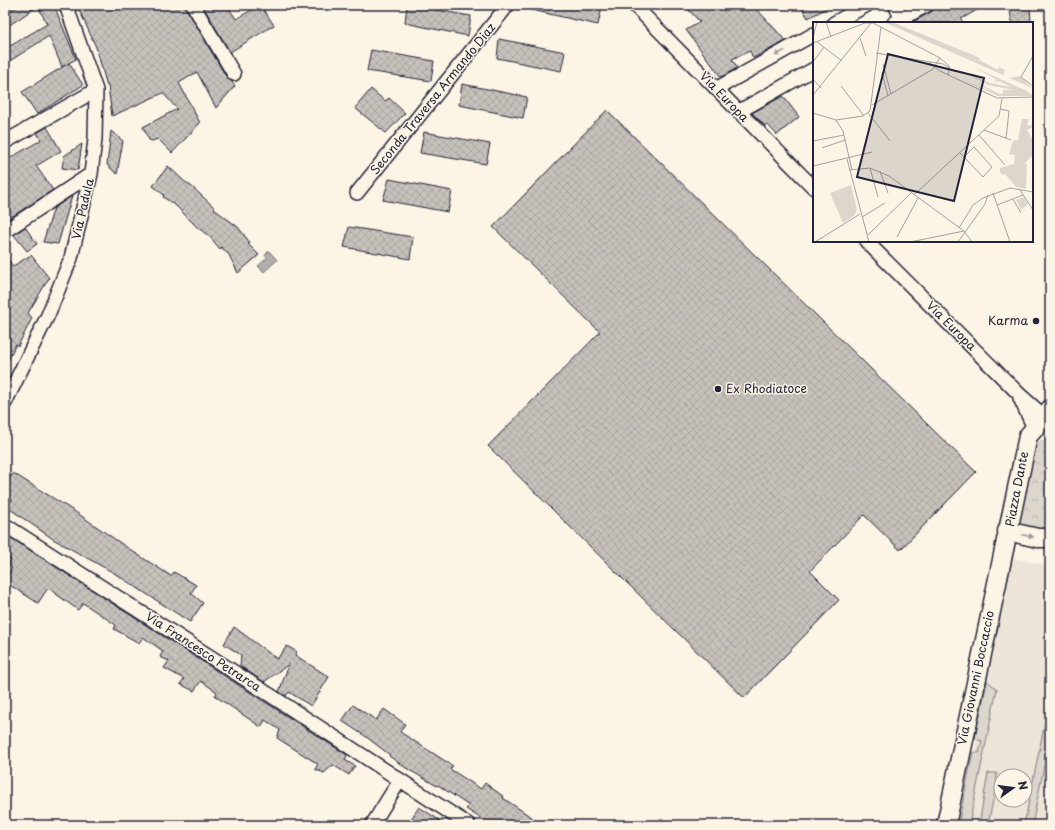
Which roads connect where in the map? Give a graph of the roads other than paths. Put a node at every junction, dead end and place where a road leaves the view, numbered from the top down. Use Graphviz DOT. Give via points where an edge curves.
graph roads {
  1 [pos="66,5"];
  2 [pos="193,5"];
  3 [pos="508,5"];
  4 [pos="634,5"];
  5 [pos="867,5"];
  6 [pos="895,5"];
  7 [pos="927,5"];
  8 [pos="898,21"];
  9 [pos="836,22"];
  10 [pos="813,35"];
  11 [pos="813,70"];
  12 [pos="234,74"];
  13 [pos="716,89"];
  14 [pos="96,90"];
  15 [pos="738,112"];
  16 [pos="5,142"];
  17 [pos="91,174"];
  18 [pos="813,187"];
  19 [pos="357,193"];
  20 [pos="5,231"];
  21 [pos="867,242"];
  22 [pos="5,403"];
  23 [pos="1045,418"];
  24 [pos="5,525"];
  25 [pos="1007,531"];
  26 [pos="1050,538"];
  27 [pos="400,780"];
  28 [pos="376,823"];
  29 [pos="469,825"];
  30 [pos="946,825"];
  1 -- 14 [label="street, Via Padula"];
  2 -- 12 [label="street"];
  3 -- 19 [label="street, Seconda Traversa Armando Diaz"];
  4 -- 13 [label="street, Via Europa"];
  5 -- 9 [label="street"];
  6 -- 8 [label="street"];
  7 -- 8 [label="street"];
  10 -- 13 [label="street, one-way"];
  11 -- 15 [label="street"];
  13 -- 15 [label="street, Via Europa"];
  14 -- 16 [label="street"];
  14 -- 17 [label="street, Via Padula"];
  15 -- 18 [label="street, Via Europa"];
  17 -- 20 [label="street"];
  17 -- 22 [label="street, Via Padula" via="71,258 48,315"];
  21 -- 23 [label="street, Via Europa"];
  23 -- 25 [label="street, Piazza Dante" via="1028,436"];
  24 -- 27 [label="street, Via Francesco Petrarca"];
  25 -- 26 [label="street, Piazza Dante, one-way"];
  25 -- 30 [label="street, Via Giovanni Boccaccio"];
  27 -- 28 [label="street"];
  27 -- 29 [label="street, Via Francesco Petrarca"];
}
